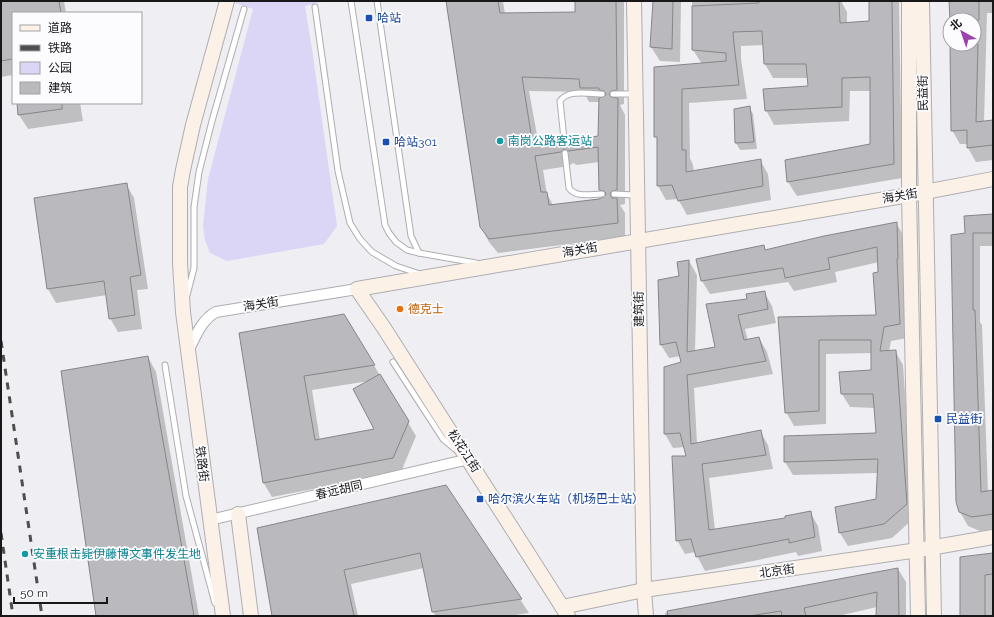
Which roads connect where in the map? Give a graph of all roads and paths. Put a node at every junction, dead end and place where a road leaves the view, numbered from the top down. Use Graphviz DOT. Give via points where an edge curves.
graph roads {
  1 [pos="227,1"];
  2 [pos="351,1"];
  3 [pos="377,1"];
  4 [pos="634,1"];
  5 [pos="909,1"];
  6 [pos="922,1"];
  7 [pos="315,7"];
  8 [pos="244,9"];
  9 [pos="602,94"];
  10 [pos="613,94"];
  11 [pos="636,94"];
  12 [pos="564,139"];
  13 [pos="565,153"];
  14 [pos="993,179"];
  15 [pos="925,192"];
  16 [pos="602,194"];
  17 [pos="614,194"];
  18 [pos="637,195"];
  19 [pos="909,195"];
  20 [pos="638,240"];
  21 [pos="419,253"];
  22 [pos="489,266"];
  23 [pos="427,276"];
  24 [pos="356,289"];
  25 [pos="183,312"];
  26 [pos="188,352"];
  27 [pos="393,362"];
  28 [pos="165,365"];
  29 [pos="469,459"];
  30 [pos="238,514"];
  31 [pos="210,520"];
  32 [pos="993,537"];
  33 [pos="932,548"];
  34 [pos="918,550"];
  35 [pos="644,590"];
  36 [pos="565,611"];
  37 [pos="219,616"];
  38 [pos="223,616"];
  39 [pos="251,616"];
  40 [pos="646,616"];
  41 [pos="918,616"];
  42 [pos="934,616"];
  1 -- 25 [label="main road, 铁路街" via="193,126 180,187"];
  2 -- 21 [label="lane" via="385,225 396,242 407,250"];
  3 -- 21 [label="lane" via="411,236"];
  4 -- 11 [label="main road, 建筑街"];
  5 -- 19 [label="main road, 民益街"];
  6 -- 15 [label="main road, 民益街"];
  7 -- 23 [label="lane" via="338,172 350,223 372,252 396,266"];
  8 -- 25 [label="lane" via="199,172 194,207 194,268"];
  9 -- 12 [label="lane" via="563,96 560,101"];
  10 -- 11 [label="lane"];
  11 -- 18 [label="main road, 建筑街"];
  13 -- 16 [label="lane" via="568,188 575,194"];
  14 -- 15 [label="main road, 海关街"];
  15 -- 19 [label="main road, 海关街"];
  15 -- 33 [label="main road, 民益街"];
  17 -- 18 [label="lane"];
  18 -- 20 [label="main road, 建筑街"];
  19 -- 20 [label="main road, 海关街"];
  19 -- 34 [label="main road, 民益街"];
  20 -- 22 [label="main road, 海关街"];
  20 -- 35 [label="main road, 建筑街"];
  21 -- 22 [label="lane"];
  22 -- 23 [label="main road, 海关街"];
  23 -- 24 [label="main road, 海关街"];
  24 -- 26 [label="street, 海关街" via="216,312 204,321"];
  24 -- 29 [label="main road, 松花江街"];
  25 -- 26 [label="main road, 铁路街"];
  26 -- 31 [label="main road, 铁路街"];
  27 -- 29 [label="lane" via="443,439"];
  28 -- 37 [label="lane" via="186,496"];
  29 -- 30 [label="street, 春远胡同"];
  29 -- 36 [label="main road, 松花江街"];
  30 -- 31 [label="street, 春远胡同"];
  30 -- 39 [label="main road"];
  31 -- 38 [label="main road, 铁路街"];
  32 -- 33 [label="main road, 北京街"];
  33 -- 34 [label="main road, 北京街"];
  33 -- 42 [label="main road, 民益街"];
  34 -- 35 [label="main road, 北京街"];
  34 -- 41 [label="main road, 民益街"];
  35 -- 36 [label="main road, 北京街"];
  35 -- 40 [label="main road, 建筑街"];
}
